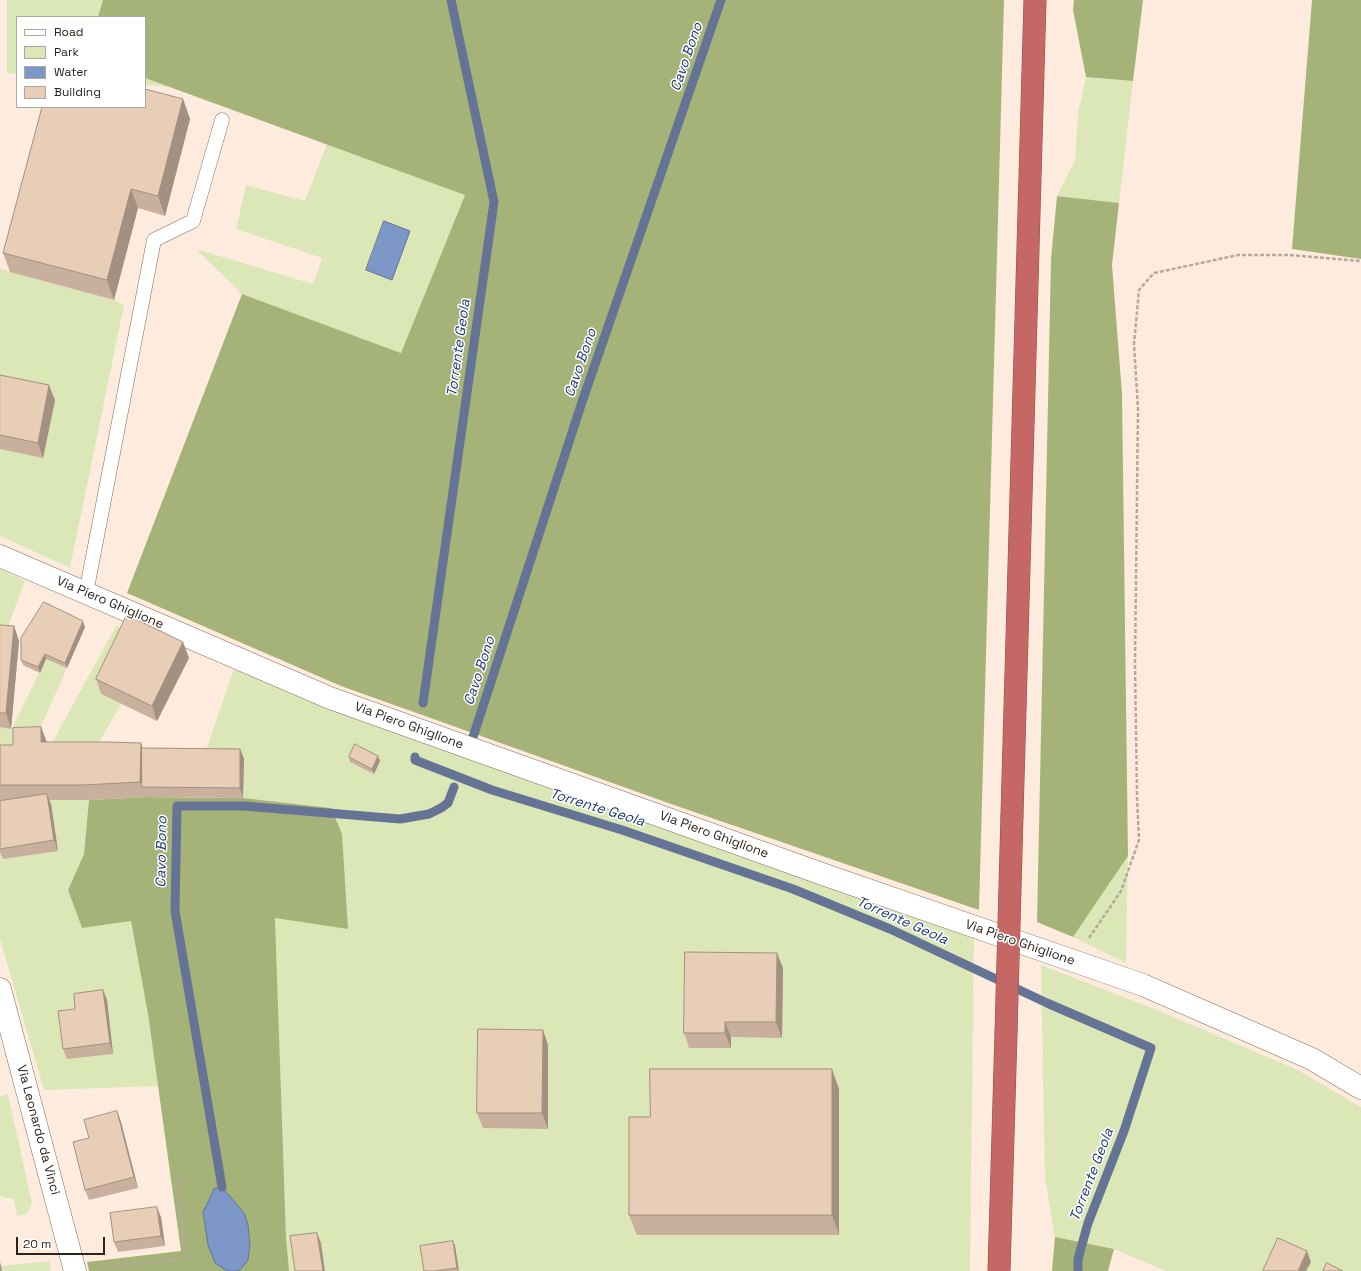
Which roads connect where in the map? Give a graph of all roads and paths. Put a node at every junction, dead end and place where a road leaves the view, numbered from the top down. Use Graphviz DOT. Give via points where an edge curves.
graph roads {
  1 [pos="1035,0"];
  2 [pos="222,120"];
  3 [pos="1361,261"];
  4 [pos="0,556"];
  5 [pos="86,593"];
  6 [pos="1073,961"];
  7 [pos="0,989"];
  8 [pos="1361,1088"];
  9 [pos="182,1174"];
  10 [pos="75,1271"];
  11 [pos="999,1271"];
  1 -- 11 [label="highway, bridge"];
  2 -- 5 [label="lane" via="193,221 154,240"];
  3 -- 6 [label="path" via="1290,255 1238,255 1154,273 1139,290 1134,344 1138,409 1136,671 1139,840 1121,891"];
  4 -- 5 [label="street, Via Piero Ghiglione"];
  5 -- 6 [label="street, Via Piero Ghiglione" via="330,698"];
  6 -- 8 [label="street, Via Piero Ghiglione" via="1143,985 1312,1059"];
  7 -- 10 [label="street, Via Leonardo da Vinci"];
  9 -- 10 [label="path" via="178,1186 186,1258"];
}
